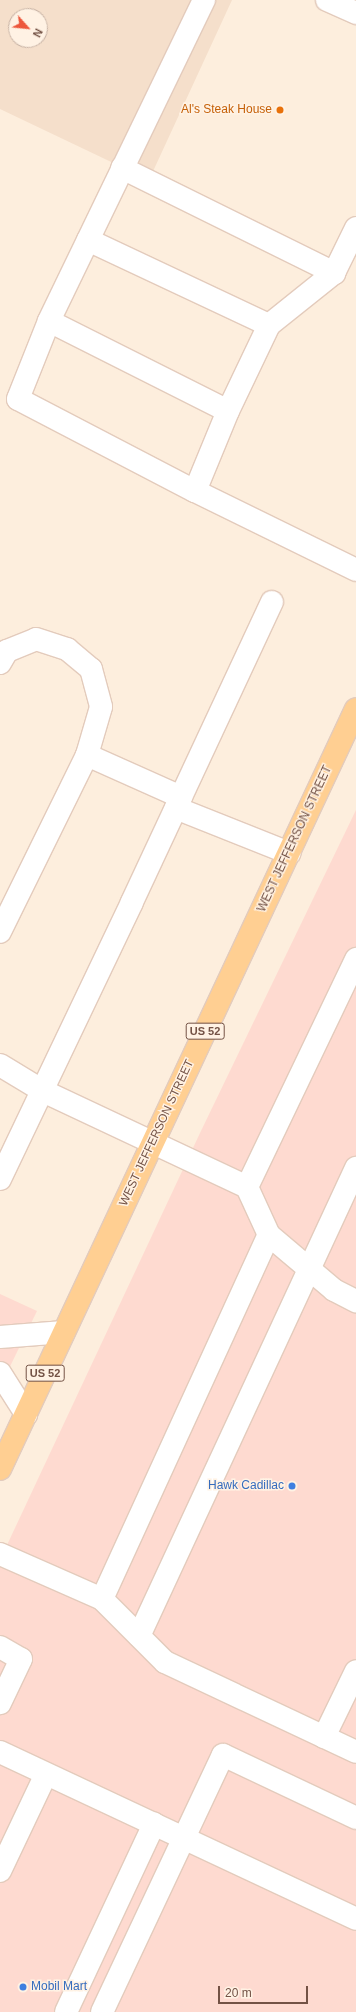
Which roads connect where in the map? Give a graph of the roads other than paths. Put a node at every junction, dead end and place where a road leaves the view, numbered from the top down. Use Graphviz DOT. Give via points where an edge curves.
graph roads {
  1 [pos="204,0"];
  2 [pos="327,0"];
  3 [pos="356,12"];
  4 [pos="122,168"];
  5 [pos="355,232"];
  6 [pos="88,240"];
  7 [pos="334,273"];
  8 [pos="49,321"];
  9 [pos="269,325"];
  10 [pos="228,411"];
  11 [pos="195,491"];
  12 [pos="356,570"];
  13 [pos="272,602"];
  14 [pos="0,663"];
  15 [pos="356,709"];
  16 [pos="87,755"];
  17 [pos="179,803"];
  18 [pos="289,853"];
  19 [pos="0,932"];
  20 [pos="356,959"];
  21 [pos="0,1066"];
  22 [pos="43,1091"];
  23 [pos="153,1142"];
  24 [pos="356,1168"];
  25 [pos="0,1179"];
  26 [pos="247,1187"];
  27 [pos="268,1235"];
  28 [pos="309,1269"];
  29 [pos="356,1301"];
  30 [pos="64,1332"];
  31 [pos="0,1337"];
  32 [pos="0,1373"];
  33 [pos="26,1414"];
  34 [pos="0,1470"];
  35 [pos="0,1554"];
  36 [pos="102,1599"];
  37 [pos="139,1636"];
  38 [pos="0,1648"];
  39 [pos="356,1671"];
  40 [pos="0,1703"];
  41 [pos="324,1737"];
  42 [pos="0,1752"];
  43 [pos="356,1752"];
  44 [pos="46,1774"];
  45 [pos="356,1818"];
  46 [pos="154,1824"];
  47 [pos="184,1839"];
  48 [pos="0,1870"];
  49 [pos="356,1919"];
  50 [pos="66,2012"];
  51 [pos="102,2012"];
  1 -- 4 [label="street"];
  2 -- 3 [label="street"];
  4 -- 6 [label="street"];
  4 -- 7 [label="street"];
  5 -- 7 [label="street"];
  6 -- 8 [label="street"];
  6 -- 9 [label="street"];
  7 -- 9 [label="street"];
  8 -- 10 [label="street"];
  8 -- 11 [label="street" via="18,399"];
  9 -- 10 [label="street"];
  10 -- 11 [label="street"];
  11 -- 12 [label="street"];
  13 -- 17 [label="street"];
  14 -- 16 [label="street" via="7,651 36,639 67,649 92,669 101,707"];
  15 -- 18 [label="main road, WEST JEFFERSON STREET / US 52"];
  16 -- 17 [label="street"];
  16 -- 19 [label="street"];
  17 -- 18 [label="street"];
  17 -- 22 [label="street"];
  18 -- 23 [label="main road, WEST JEFFERSON STREET / US 52"];
  20 -- 26 [label="street"];
  21 -- 22 [label="street"];
  22 -- 23 [label="street"];
  22 -- 25 [label="street"];
  23 -- 26 [label="street"];
  23 -- 30 [label="main road, WEST JEFFERSON STREET / US 52"];
  24 -- 28 [label="street"];
  26 -- 27 [label="street"];
  27 -- 28 [label="street"];
  27 -- 36 [label="street"];
  28 -- 29 [label="street" via="334,1290"];
  28 -- 37 [label="street"];
  30 -- 31 [label="street"];
  30 -- 33 [label="main road, WEST JEFFERSON STREET / US 52"];
  32 -- 33 [label="street"];
  33 -- 34 [label="main road, WEST JEFFERSON STREET / US 52"];
  35 -- 36 [label="street"];
  36 -- 37 [label="street"];
  37 -- 41 [label="street" via="165,1662"];
  38 -- 40 [label="street" via="20,1659"];
  39 -- 41 [label="street"];
  41 -- 43 [label="street"];
  42 -- 44 [label="street"];
  44 -- 46 [label="street"];
  44 -- 48 [label="street"];
  45 -- 47 [label="street" via="223,1755"];
  46 -- 47 [label="street"];
  46 -- 50 [label="street"];
  47 -- 49 [label="street"];
  47 -- 51 [label="street"];
}
